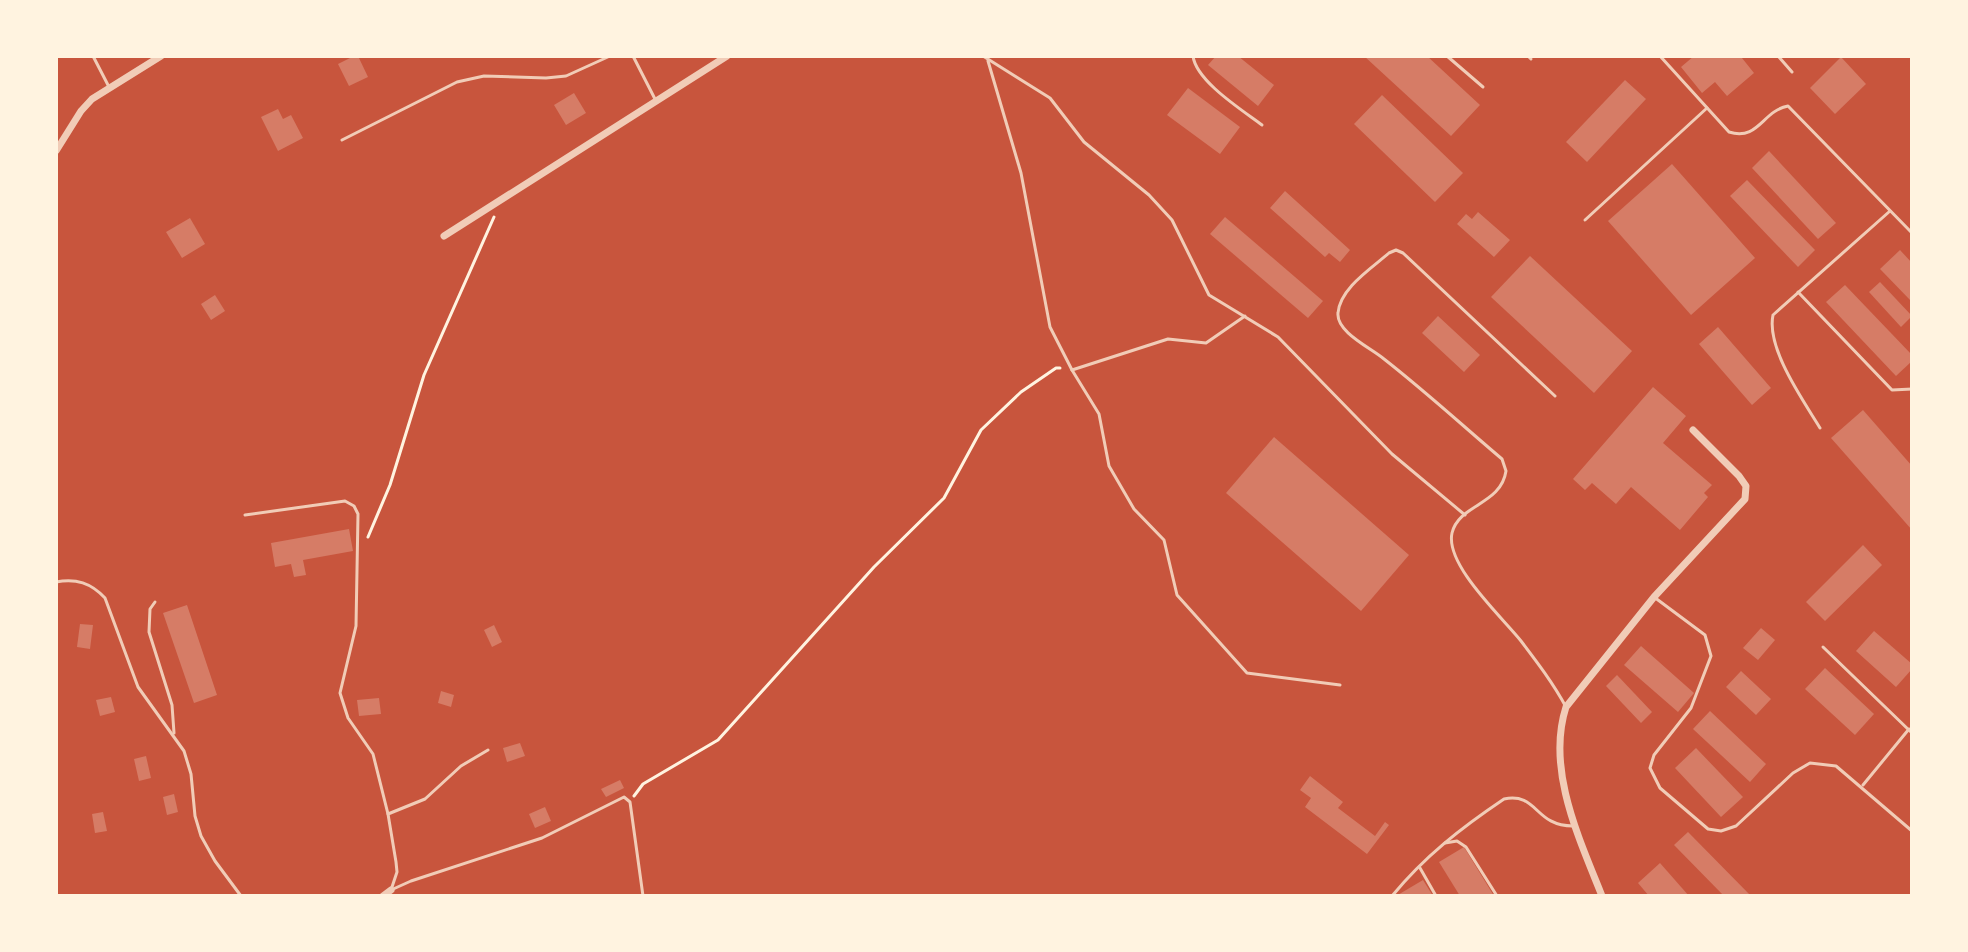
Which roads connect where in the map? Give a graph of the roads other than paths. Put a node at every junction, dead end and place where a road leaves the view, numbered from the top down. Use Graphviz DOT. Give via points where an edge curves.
graph roads {
  1 [pos="93,56"];
  2 [pos="161,56"];
  3 [pos="610,56"];
  4 [pos="635,56"];
  5 [pos="727,56"];
  6 [pos="983,56"];
  7 [pos="1193,56"];
  8 [pos="1447,56"];
  9 [pos="1778,56"];
  10 [pos="1663,57"];
  11 [pos="988,59"];
  12 [pos="1792,72"];
  13 [pos="109,87"];
  14 [pos="1483,87"];
  15 [pos="656,101"];
  16 [pos="1707,108"];
  17 [pos="1262,125"];
  18 [pos="342,140"];
  19 [pos="56,151"];
  20 [pos="1890,211"];
  21 [pos="1585,220"];
  22 [pos="1912,233"];
  23 [pos="444,236"];
  24 [pos="1798,292"];
  25 [pos="1245,316"];
  26 [pos="1072,370"];
  27 [pos="1912,389"];
  28 [pos="1555,396"];
  29 [pos="1820,428"];
  30 [pos="1693,430"];
  31 [pos="245,515"];
  32 [pos="1465,515"];
  33 [pos="56,582"];
  34 [pos="1654,597"];
  35 [pos="155,602"];
  36 [pos="1823,647"];
  37 [pos="1340,685"];
  38 [pos="1566,707"];
  39 [pos="1910,731"];
  40 [pos="174,733"];
  41 [pos="488,750"];
  42 [pos="1862,786"];
  43 [pos="388,814"];
  44 [pos="1573,826"];
  45 [pos="1912,831"];
  46 [pos="1441,844"];
  47 [pos="1420,868"];
  48 [pos="391,890"];
  49 [pos="241,896"];
  50 [pos="383,896"];
  51 [pos="643,896"];
  52 [pos="1392,896"];
  53 [pos="1436,896"];
  54 [pos="1497,896"];
  55 [pos="1602,896"];
  1 -- 13 [label="lane"];
  2 -- 13 [label="street"];
  3 -- 18 [label="lane" via="566,76 497,75 457,82"];
  4 -- 15 [label="lane"];
  5 -- 15 [label="street"];
  6 -- 11 [label="lane"];
  7 -- 17 [label="lane" via="1208,82"];
  8 -- 14 [label="lane"];
  9 -- 12 [label="lane"];
  10 -- 16 [label="lane"];
  11 -- 25 [label="lane" via="1050,98 1084,142 1149,195 1172,220 1209,295"];
  11 -- 26 [label="lane" via="1021,173 1050,327"];
  13 -- 19 [label="street" via="81,111"];
  15 -- 23 [label="street"];
  16 -- 20 [label="lane" via="1729,132 1741,135 1788,106"];
  16 -- 21 [label="lane"];
  20 -- 22 [label="lane"];
  20 -- 24 [label="lane"];
  24 -- 27 [label="lane" via="1892,390"];
  24 -- 29 [label="lane" via="1773,315 1772,333"];
  25 -- 26 [label="lane" via="1206,343 1168,339"];
  25 -- 32 [label="lane" via="1278,337 1392,454"];
  26 -- 37 [label="lane" via="1099,414 1109,466 1134,509 1164,540 1177,595 1247,673"];
  28 -- 32 [label="lane" via="1403,253 1389,253 1343,298 1338,321 1344,328 1502,459 1506,471 1499,491"];
  30 -- 34 [label="street" via="1739,476 1746,486 1745,499"];
  31 -- 43 [label="lane" via="345,501 358,514 356,626 340,693 348,718 373,754"];
  32 -- 38 [label="lane" via="1451,537 1456,556"];
  33 -- 40 [label="lane" via="77,581 95,587 105,598 138,687"];
  34 -- 38 [label="street"];
  34 -- 42 [label="lane" via="1705,635 1711,656 1691,708 1654,755 1650,768 1660,788 1708,829 1721,831 1736,826 1810,763 1836,766"];
  35 -- 40 [label="lane" via="149,632 172,705"];
  36 -- 39 [label="lane"];
  38 -- 44 [label="street" via="1559,728"];
  39 -- 42 [label="lane"];
  40 -- 49 [label="lane" via="191,774 201,836"];
  41 -- 43 [label="lane" via="425,799"];
  42 -- 45 [label="lane"];
  43 -- 48 [label="lane" via="397,872"];
  44 -- 46 [label="lane" via="1557,826 1517,796 1504,799"];
  44 -- 55 [label="street"];
  46 -- 47 [label="lane"];
  46 -- 54 [label="lane" via="1457,841 1466,847"];
  47 -- 52 [label="lane"];
  47 -- 53 [label="lane"];
  48 -- 50 [label="street"];
  48 -- 51 [label="lane" via="542,838 621,797 630,802"];
}
